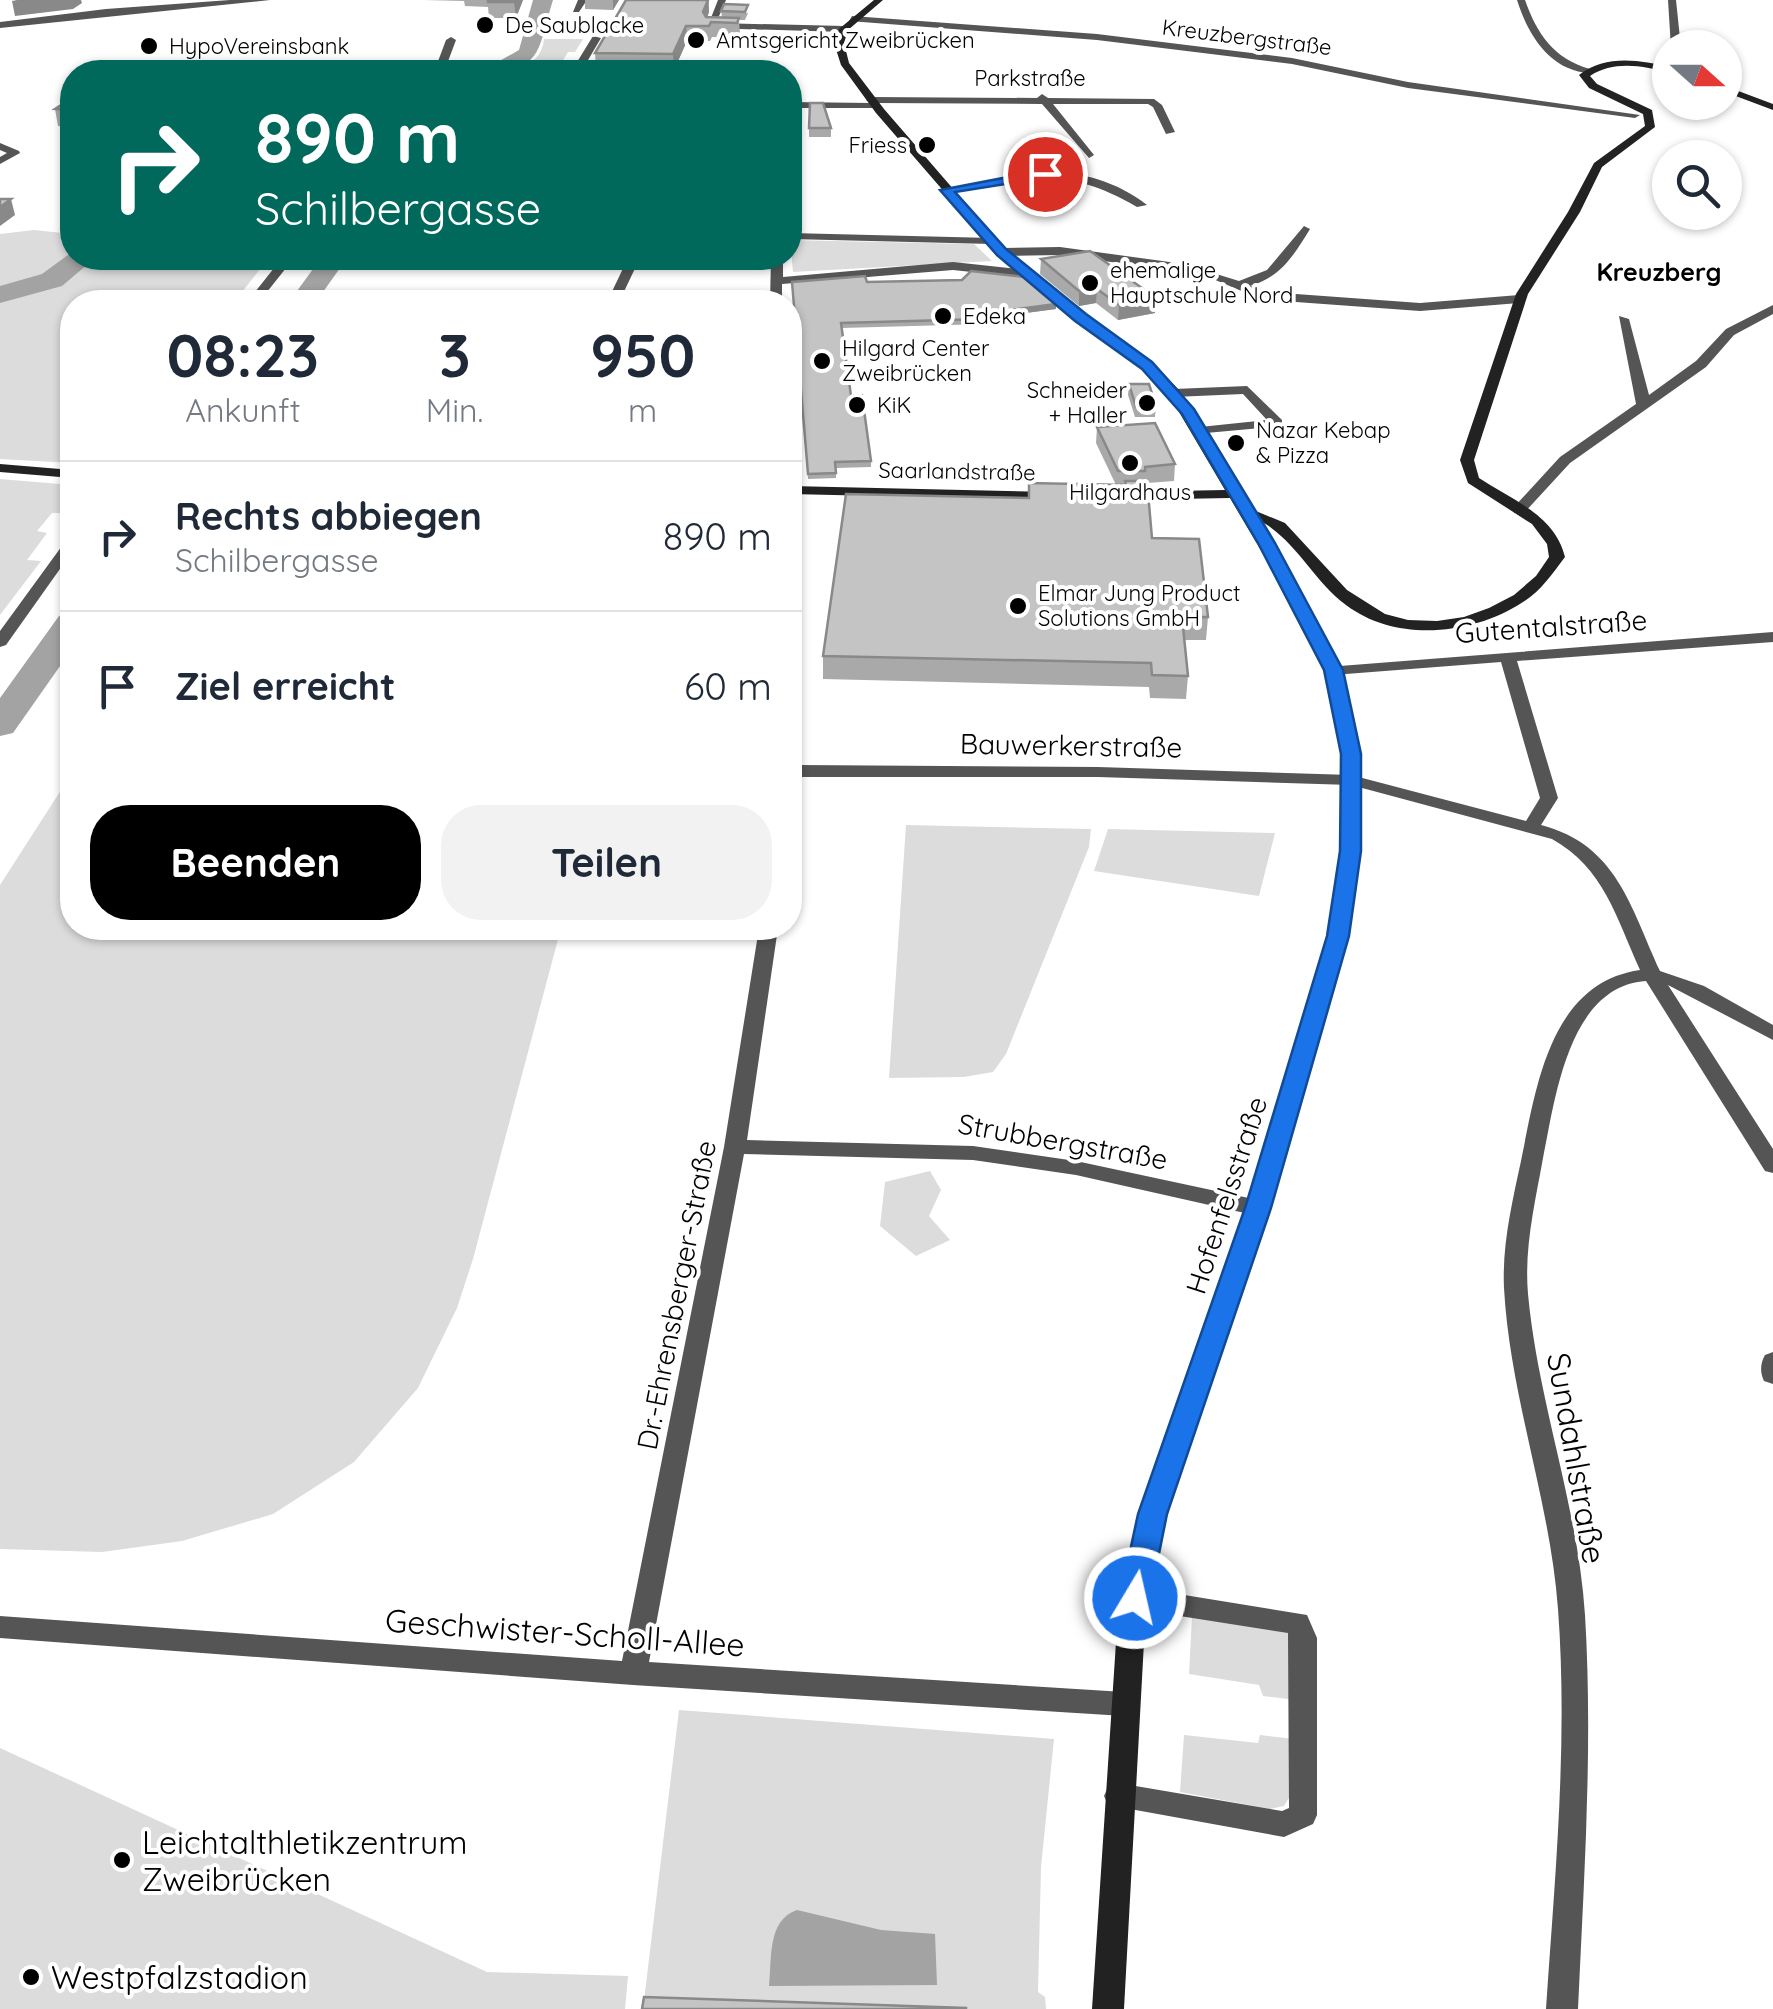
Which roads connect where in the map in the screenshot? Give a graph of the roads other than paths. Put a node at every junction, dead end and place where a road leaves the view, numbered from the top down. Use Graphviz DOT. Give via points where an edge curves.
graph roads {
  1 [pos="266,0"];
  2 [pos="583,0"];
  3 [pos="722,0"];
  4 [pos="878,0"];
  5 [pos="1521,0"];
  6 [pos="1672,0"];
  7 [pos="576,10"];
  8 [pos="852,19"];
  9 [pos="0,24"];
  10 [pos="844,29"];
  11 [pos="1674,30"];
  12 [pos="596,38"];
  13 [pos="450,40"];
  14 [pos="444,60"];
  15 [pos="583,60"];
  16 [pos="1652,67"];
  17 [pos="1587,71"];
  18 [pos="858,86"];
  19 [pos="1742,96"];
  20 [pos="1042,98"];
  21 [pos="873,103"];
  22 [pos="802,106"];
  23 [pos="821,106"];
  24 [pos="1773,107"];
  25 [pos="1634,115"];
  26 [pos="1170,132"];
  27 [pos="0,146"];
  28 [pos="1089,155"];
  29 [pos="0,162"];
  30 [pos="946,190"];
  31 [pos="1141,205"];
  32 [pos="1304,229"];
  33 [pos="802,236"];
  34 [pos="992,240"];
  35 [pos="1002,252"];
  36 [pos="278,270"];
  37 [pos="776,270"];
  38 [pos="1027,274"];
  39 [pos="775,281"];
  40 [pos="1238,284"];
  41 [pos="263,290"];
  42 [pos="775,290"];
  43 [pos="1519,299"];
  44 [pos="1773,308"];
  45 [pos="1623,319"];
  46 [pos="1174,392"];
  47 [pos="1642,406"];
  48 [pos="1200,432"];
  49 [pos="1216,462"];
  50 [pos="0,468"];
  51 [pos="60,473"];
  52 [pos="802,490"];
  53 [pos="1235,494"];
  54 [pos="1183,495"];
  55 [pos="1070,496"];
  56 [pos="1107,496"];
  57 [pos="1519,510"];
  58 [pos="1247,512"];
  59 [pos="60,559"];
  60 [pos="1773,636"];
  61 [pos="0,642"];
  62 [pos="1508,657"];
  63 [pos="1333,670"];
  64 [pos="802,771"];
  65 [pos="1351,780"];
  66 [pos="1532,827"];
  67 [pos="766,940"];
  68 [pos="1652,975"];
  69 [pos="1773,1034"];
  70 [pos="735,1147"];
  71 [pos="1773,1166"];
  72 [pos="1258,1208"];
  73 [pos="1773,1361"];
  74 [pos="1773,1374"];
  75 [pos="1135,1598"];
  76 [pos="0,1626"];
  77 [pos="633,1673"];
  78 [pos="1124,1704"];
  79 [pos="1118,1796"];
  80 [pos="1108,2009"];
  81 [pos="1562,2009"];
  1 -- 9 [label="street"];
  2 -- 7 [label="street"];
  3 -- 10 [label="street" via="710,26"];
  4 -- 8 [label="main road"];
  5 -- 17 [label="street" via="1551,54"];
  6 -- 11 [label="street"];
  8 -- 10 [label="main road"];
  8 -- 25 [label="street, Kreuzbergstraße" via="1292,60 1418,86"];
  10 -- 18 [label="main road, Hofenfelsstraße" via="839,54"];
  12 -- 15 [label="street"];
  13 -- 14 [label="street"];
  16 -- 17 [label="main road"];
  17 -- 43 [label="main road" via="1584,78 1593,86 1648,112 1650,127 1598,165"];
  18 -- 21 [label="main road, Hofenfelsstraße"];
  18 -- 23 [label="street" via="851,98"];
  19 -- 24 [label="main road"];
  20 -- 21 [label="street, Parkstraße"];
  20 -- 26 [label="street, Parkstraße" via="1150,100"];
  20 -- 28 [label="street"];
  21 -- 23 [label="street, Parkstraße"];
  21 -- 30 [label="main road, Hofenfelsstraße"];
  22 -- 23 [label="street, Parkstraße"];
  27 -- 29 [label="street" via="16,153"];
  30 -- 31 [label="street" via="1059,174 1098,180"];
  30 -- 34 [label="main road, Hofenfelsstraße"];
  32 -- 40 [label="street" via="1273,274"];
  33 -- 34 [label="street"];
  34 -- 35 [label="main road, Hofenfelsstraße"];
  35 -- 38 [label="main road, Hofenfelsstraße"];
  35 -- 40 [label="street" via="1081,253"];
  36 -- 41 [label="street"];
  37 -- 39 [label="street"];
  38 -- 39 [label="street" via="953,266"];
  38 -- 46 [label="main road, Hofenfelsstraße"];
  39 -- 42 [label="street"];
  40 -- 43 [label="street" via="1278,296 1398,306"];
  43 -- 57 [label="main road" via="1467,460 1472,480"];
  44 -- 47 [label="street" via="1730,332 1701,364"];
  45 -- 47 [label="street"];
  46 -- 48 [label="main road, Hofenfelsstraße"];
  46 -- 48 [label="street" via="1248,390 1277,424"];
  47 -- 57 [label="street" via="1565,460"];
  48 -- 49 [label="main road, Hofenfelsstraße"];
  49 -- 53 [label="main road, Hofenfelsstraße"];
  49 -- 54 [label="main road"];
  50 -- 51 [label="main road"];
  52 -- 55 [label="main road, Saarlandstraße"];
  53 -- 54 [label="main road"];
  53 -- 58 [label="main road, Hofenfelsstraße"];
  54 -- 56 [label="main road"];
  57 -- 58 [label="main road" via="1554,540 1551,568 1487,617 1442,626 1394,620 1355,605 1280,525"];
  58 -- 63 [label="main road, Hofenfelsstraße"];
  59 -- 61 [label="street"];
  60 -- 62 [label="street, Gutentalstraße"];
  62 -- 63 [label="street, Gutentalstraße"];
  62 -- 66 [label="street" via="1549,798"];
  63 -- 65 [label="main road, Hofenfelsstraße"];
  64 -- 65 [label="street, Bauwerkerstraße"];
  65 -- 66 [label="street, Bauwerkerstraße"];
  65 -- 72 [label="main road, Hofenfelsstraße" via="1349,869 1338,936"];
  66 -- 68 [label="street, Bauwerkerstraße" via="1595,859"];
  67 -- 70 [label="street, Dr.-Ehrensberger-Straße"];
  68 -- 69 [label="street"];
  68 -- 71 [label="street, Bauwerkerstraße"];
  68 -- 81 [label="street, Sundahlstraße" via="1602,992 1558,1050 1517,1252 1521,1330 1570,1608 1573,1739"];
  70 -- 72 [label="street, Strubbergstraße" via="989,1154"];
  70 -- 77 [label="street, Dr.-Ehrensberger-Straße"];
  72 -- 75 [label="main road, Hofenfelsstraße" via="1152,1514"];
  73 -- 74 [label="street"];
  75 -- 78 [label="main road, Hofenfelsstraße"];
  75 -- 79 [label="street" via="1298,1623 1304,1638 1303,1815 1284,1824"];
  76 -- 77 [label="street, Geschwister-Scholl-Allee"];
  77 -- 78 [label="street, Geschwister-Scholl-Allee"];
  78 -- 79 [label="main road, Hofenfelsstraße"];
  79 -- 80 [label="main road, Hofenfelsstraße"];
}
